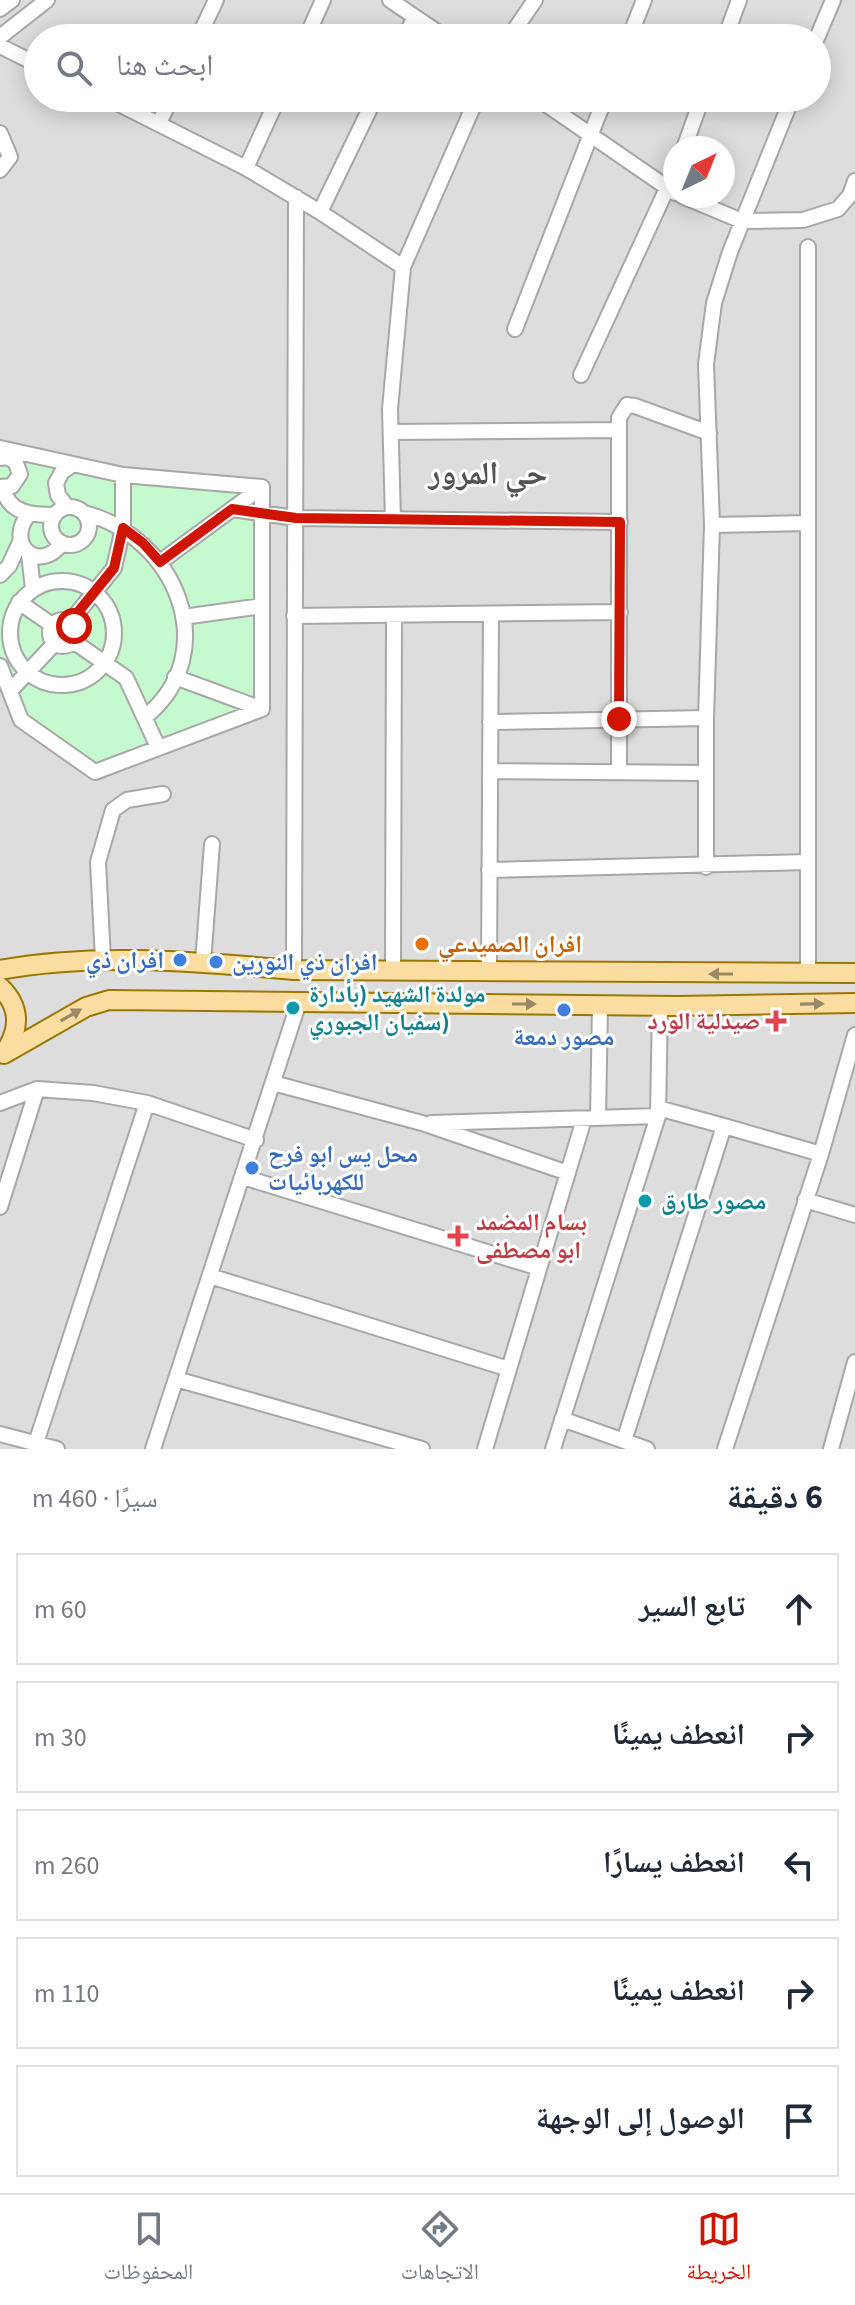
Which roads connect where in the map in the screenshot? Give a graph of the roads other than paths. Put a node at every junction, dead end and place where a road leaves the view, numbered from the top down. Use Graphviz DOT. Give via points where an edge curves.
graph roads {
  1 [pos="12,0"];
  2 [pos="47,0"];
  3 [pos="216,0"];
  4 [pos="323,0"];
  5 [pos="390,0"];
  6 [pos="535,0"];
  7 [pos="644,0"];
  8 [pos="739,0"];
  9 [pos="833,0"];
  10 [pos="0,9"];
  11 [pos="411,9"];
  12 [pos="205,24"];
  13 [pos="312,24"];
  14 [pos="429,24"];
  15 [pos="519,24"];
  16 [pos="635,24"];
  17 [pos="730,24"];
  18 [pos="823,24"];
  19 [pos="0,37"];
  20 [pos="0,46"];
  21 [pos="24,58"];
  22 [pos="136,112"];
  23 [pos="164,112"];
  24 [pos="272,112"];
  25 [pos="368,112"];
  26 [pos="471,112"];
  27 [pos="558,112"];
  28 [pos="600,112"];
  29 [pos="697,112"];
  30 [pos="786,112"];
  31 [pos="159,123"];
  32 [pos="0,133"];
  33 [pos="591,134"];
  34 [pos="688,136"];
  35 [pos="246,168"];
  36 [pos="0,170"];
  37 [pos="663,185"];
  38 [pos="853,190"];
  39 [pos="296,197"];
  40 [pos="664,208"];
  41 [pos="711,208"];
  42 [pos="320,212"];
  43 [pos="742,221"];
  44 [pos="808,247"];
  45 [pos="403,267"];
  46 [pos="515,329"];
  47 [pos="581,375"];
  48 [pos="619,430"];
  49 [pos="391,432"];
  50 [pos="709,433"];
  51 [pos="0,448"];
  52 [pos="0,458"];
  53 [pos="72,465"];
  54 [pos="123,475"];
  55 [pos="262,487"];
  56 [pos="2,488"];
  57 [pos="5,504"];
  58 [pos="232,509"];
  59 [pos="61,511"];
  60 [pos="84,513"];
  61 [pos="262,513"];
  62 [pos="29,514"];
  63 [pos="296,518"];
  64 [pos="393,519"];
  65 [pos="620,522"];
  66 [pos="807,523"];
  67 [pos="712,525"];
  68 [pos="123,528"];
  69 [pos="62,543"];
  70 [pos="25,548"];
  71 [pos="160,562"];
  72 [pos="0,575"];
  73 [pos="33,589"];
  74 [pos="94,592"];
  75 [pos="19,602"];
  76 [pos="262,606"];
  77 [pos="620,612"];
  78 [pos="491,614"];
  79 [pos="394,615"];
  80 [pos="294,616"];
  81 [pos="183,617"];
  82 [pos="70,622"];
  83 [pos="52,625"];
  84 [pos="73,641"];
  85 [pos="55,643"];
  86 [pos="104,664"];
  87 [pos="0,666"];
  88 [pos="28,672"];
  89 [pos="175,677"];
  90 [pos="10,691"];
  91 [pos="262,709"];
  92 [pos="145,717"];
  93 [pos="706,718"];
  94 [pos="619,719"];
  95 [pos="490,722"];
  96 [pos="158,747"];
  97 [pos="490,771"];
  98 [pos="619,772"];
  99 [pos="706,773"];
  100 [pos="163,794"];
  101 [pos="212,844"];
  102 [pos="807,862"];
  103 [pos="706,867"];
  104 [pos="489,870"];
  105 [pos="103,960"];
  106 [pos="203,962"];
  107 [pos="0,970"];
  108 [pos="294,970"];
  109 [pos="393,971"];
  110 [pos="489,972"];
  111 [pos="808,973"];
  112 [pos="855,973"];
  113 [pos="678,974"];
  114 [pos="0,987"];
  115 [pos="299,1002"];
  116 [pos="855,1003"];
  117 [pos="600,1005"];
  118 [pos="660,1005"];
  119 [pos="855,1035"];
  120 [pos="2,1056"];
  121 [pos="273,1083"];
  122 [pos="37,1089"];
  123 [pos="0,1103"];
  124 [pos="147,1103"];
  125 [pos="658,1112"];
  126 [pos="591,1118"];
  127 [pos="422,1123"];
  128 [pos="724,1126"];
  129 [pos="256,1140"];
  130 [pos="821,1154"];
  131 [pos="568,1173"];
  132 [pos="243,1177"];
  133 [pos="805,1200"];
  134 [pos="0,1207"];
  135 [pos="855,1215"];
  136 [pos="539,1268"];
  137 [pos="210,1276"];
  138 [pos="855,1362"];
  139 [pos="509,1369"];
  140 [pos="176,1379"];
  141 [pos="562,1419"];
  142 [pos="0,1434"];
  143 [pos="624,1441"];
  144 [pos="36,1443"];
  145 [pos="57,1449"];
  146 [pos="153,1449"];
  147 [pos="422,1449"];
  148 [pos="485,1449"];
  149 [pos="553,1449"];
  150 [pos="647,1449"];
  151 [pos="725,1449"];
  152 [pos="831,1449"];
  1 -- 10 [label="street"];
  2 -- 19 [label="street"];
  3 -- 12 [label="street"];
  4 -- 13 [label="street"];
  5 -- 11 [label="street"];
  6 -- 15 [label="street"];
  7 -- 16 [label="street"];
  8 -- 17 [label="street"];
  9 -- 18 [label="street"];
  11 -- 14 [label="street"];
  20 -- 21 [label="street"];
  22 -- 31 [label="street"];
  23 -- 31 [label="street"];
  24 -- 35 [label="street"];
  25 -- 42 [label="street"];
  26 -- 45 [label="street"];
  27 -- 33 [label="street"];
  28 -- 33 [label="street"];
  29 -- 34 [label="street"];
  30 -- 43 [label="street"];
  31 -- 35 [label="street"];
  32 -- 36 [label="street" via="10,157"];
  33 -- 37 [label="street"];
  33 -- 46 [label="street"];
  35 -- 39 [label="street"];
  38 -- 43 [label="street" via="838,209 803,220"];
  39 -- 42 [label="street"];
  39 -- 63 [label="street"];
  40 -- 47 [label="street"];
  41 -- 43 [label="street"];
  42 -- 45 [label="street"];
  43 -- 50 [label="street" via="714,303 706,364"];
  44 -- 66 [label="street"];
  45 -- 49 [label="street"];
  48 -- 49 [label="street"];
  48 -- 50 [label="street" via="627,405"];
  48 -- 65 [label="street"];
  49 -- 64 [label="street"];
  50 -- 67 [label="street"];
  51 -- 53 [label="street"];
  52 -- 56 [label="street" via="11,458 20,469 16,483"];
  53 -- 54 [label="street"];
  53 -- 59 [label="street" via="56,483"];
  54 -- 55 [label="street"];
  54 -- 68 [label="street"];
  55 -- 58 [label="street"];
  55 -- 61 [label="street"];
  56 -- 57 [label="street"];
  57 -- 62 [label="street"];
  58 -- 61 [label="street"];
  58 -- 71 [label="street"];
  59 -- 60 [label="street" via="76,508"];
  59 -- 62 [label="street"];
  59 -- 69 [label="street" via="52,528"];
  60 -- 68 [label="street"];
  60 -- 69 [label="street" via="90,526 87,535 76,544"];
  61 -- 63 [label="street"];
  61 -- 76 [label="street"];
  62 -- 70 [label="street" via="21,525"];
  63 -- 64 [label="street"];
  63 -- 80 [label="street"];
  64 -- 65 [label="street"];
  65 -- 77 [label="street"];
  66 -- 67 [label="street"];
  66 -- 102 [label="street"];
  67 -- 93 [label="street"];
  68 -- 71 [label="street"];
  68 -- 74 [label="street" via="114,568"];
  69 -- 70 [label="street" via="41,557"];
  70 -- 72 [label="street"];
  70 -- 73 [label="street"];
  71 -- 81 [label="street"];
  73 -- 74 [label="street" via="68,581"];
  73 -- 75 [label="street"];
  74 -- 82 [label="street"];
  74 -- 86 [label="street" via="114,626 113,646"];
  75 -- 83 [label="street"];
  75 -- 88 [label="street" via="10,639"];
  76 -- 81 [label="street"];
  76 -- 91 [label="street"];
  77 -- 78 [label="street"];
  77 -- 94 [label="street"];
  78 -- 79 [label="street"];
  78 -- 95 [label="street"];
  79 -- 80 [label="street"];
  79 -- 109 [label="street"];
  80 -- 108 [label="street"];
  81 -- 89 [label="street" via="183,648"];
  82 -- 83 [label="street"];
  82 -- 84 [label="street" via="76,631"];
  83 -- 85 [label="street"];
  84 -- 85 [label="street"];
  84 -- 86 [label="street"];
  85 -- 88 [label="street"];
  86 -- 88 [label="street" via="73,684 54,685"];
  86 -- 92 [label="street" via="126,678"];
  87 -- 90 [label="street"];
  88 -- 90 [label="street"];
  89 -- 91 [label="street"];
  89 -- 92 [label="street"];
  90 -- 96 [label="street" via="21,720 95,772"];
  91 -- 96 [label="street"];
  92 -- 96 [label="street"];
  93 -- 94 [label="street"];
  93 -- 99 [label="street"];
  94 -- 95 [label="street"];
  94 -- 98 [label="street"];
  95 -- 97 [label="street"];
  97 -- 98 [label="street"];
  97 -- 104 [label="street"];
  98 -- 99 [label="street"];
  99 -- 103 [label="street"];
  100 -- 105 [label="street" via="127,800 113,810 108,823 98,862"];
  101 -- 106 [label="street"];
  102 -- 103 [label="street"];
  102 -- 111 [label="street"];
  103 -- 104 [label="street"];
  104 -- 110 [label="street"];
  105 -- 106 [label="main road"];
  105 -- 107 [label="main road"];
  106 -- 108 [label="main road"];
  108 -- 109 [label="main road"];
  109 -- 110 [label="main road"];
  110 -- 113 [label="main road"];
  111 -- 112 [label="main road"];
  111 -- 113 [label="main road, one-way"];
  113 -- 118 [label="main road"];
  114 -- 120 [label="main road" via="17,1020 17,1031"];
  115 -- 117 [label="main road, one-way"];
  120 -- 115 [label="main road, one-way" via="86,1007 109,1000"];
  115 -- 121 [label="street"];
  118 -- 116 [label="main road, one-way"];
  117 -- 118 [label="main road"];
  117 -- 126 [label="street"];
  118 -- 125 [label="street"];
  119 -- 130 [label="street"];
  121 -- 127 [label="street"];
  121 -- 129 [label="street"];
  122 -- 123 [label="street"];
  122 -- 124 [label="street"];
  122 -- 134 [label="street"];
  124 -- 129 [label="street"];
  124 -- 144 [label="street"];
  125 -- 126 [label="street"];
  125 -- 128 [label="street"];
  125 -- 141 [label="street"];
  126 -- 127 [label="street"];
  126 -- 131 [label="street"];
  127 -- 131 [label="street"];
  128 -- 130 [label="street"];
  128 -- 143 [label="street"];
  129 -- 132 [label="street"];
  130 -- 133 [label="street"];
  131 -- 136 [label="street"];
  132 -- 136 [label="street"];
  132 -- 137 [label="street"];
  133 -- 135 [label="street"];
  133 -- 151 [label="street"];
  136 -- 139 [label="street"];
  137 -- 139 [label="street"];
  137 -- 140 [label="street"];
  138 -- 152 [label="street"];
  139 -- 148 [label="street"];
  140 -- 146 [label="street"];
  140 -- 147 [label="street"];
  141 -- 143 [label="street"];
  141 -- 149 [label="street"];
  142 -- 144 [label="street"];
  143 -- 150 [label="street"];
  144 -- 145 [label="street"];
}
